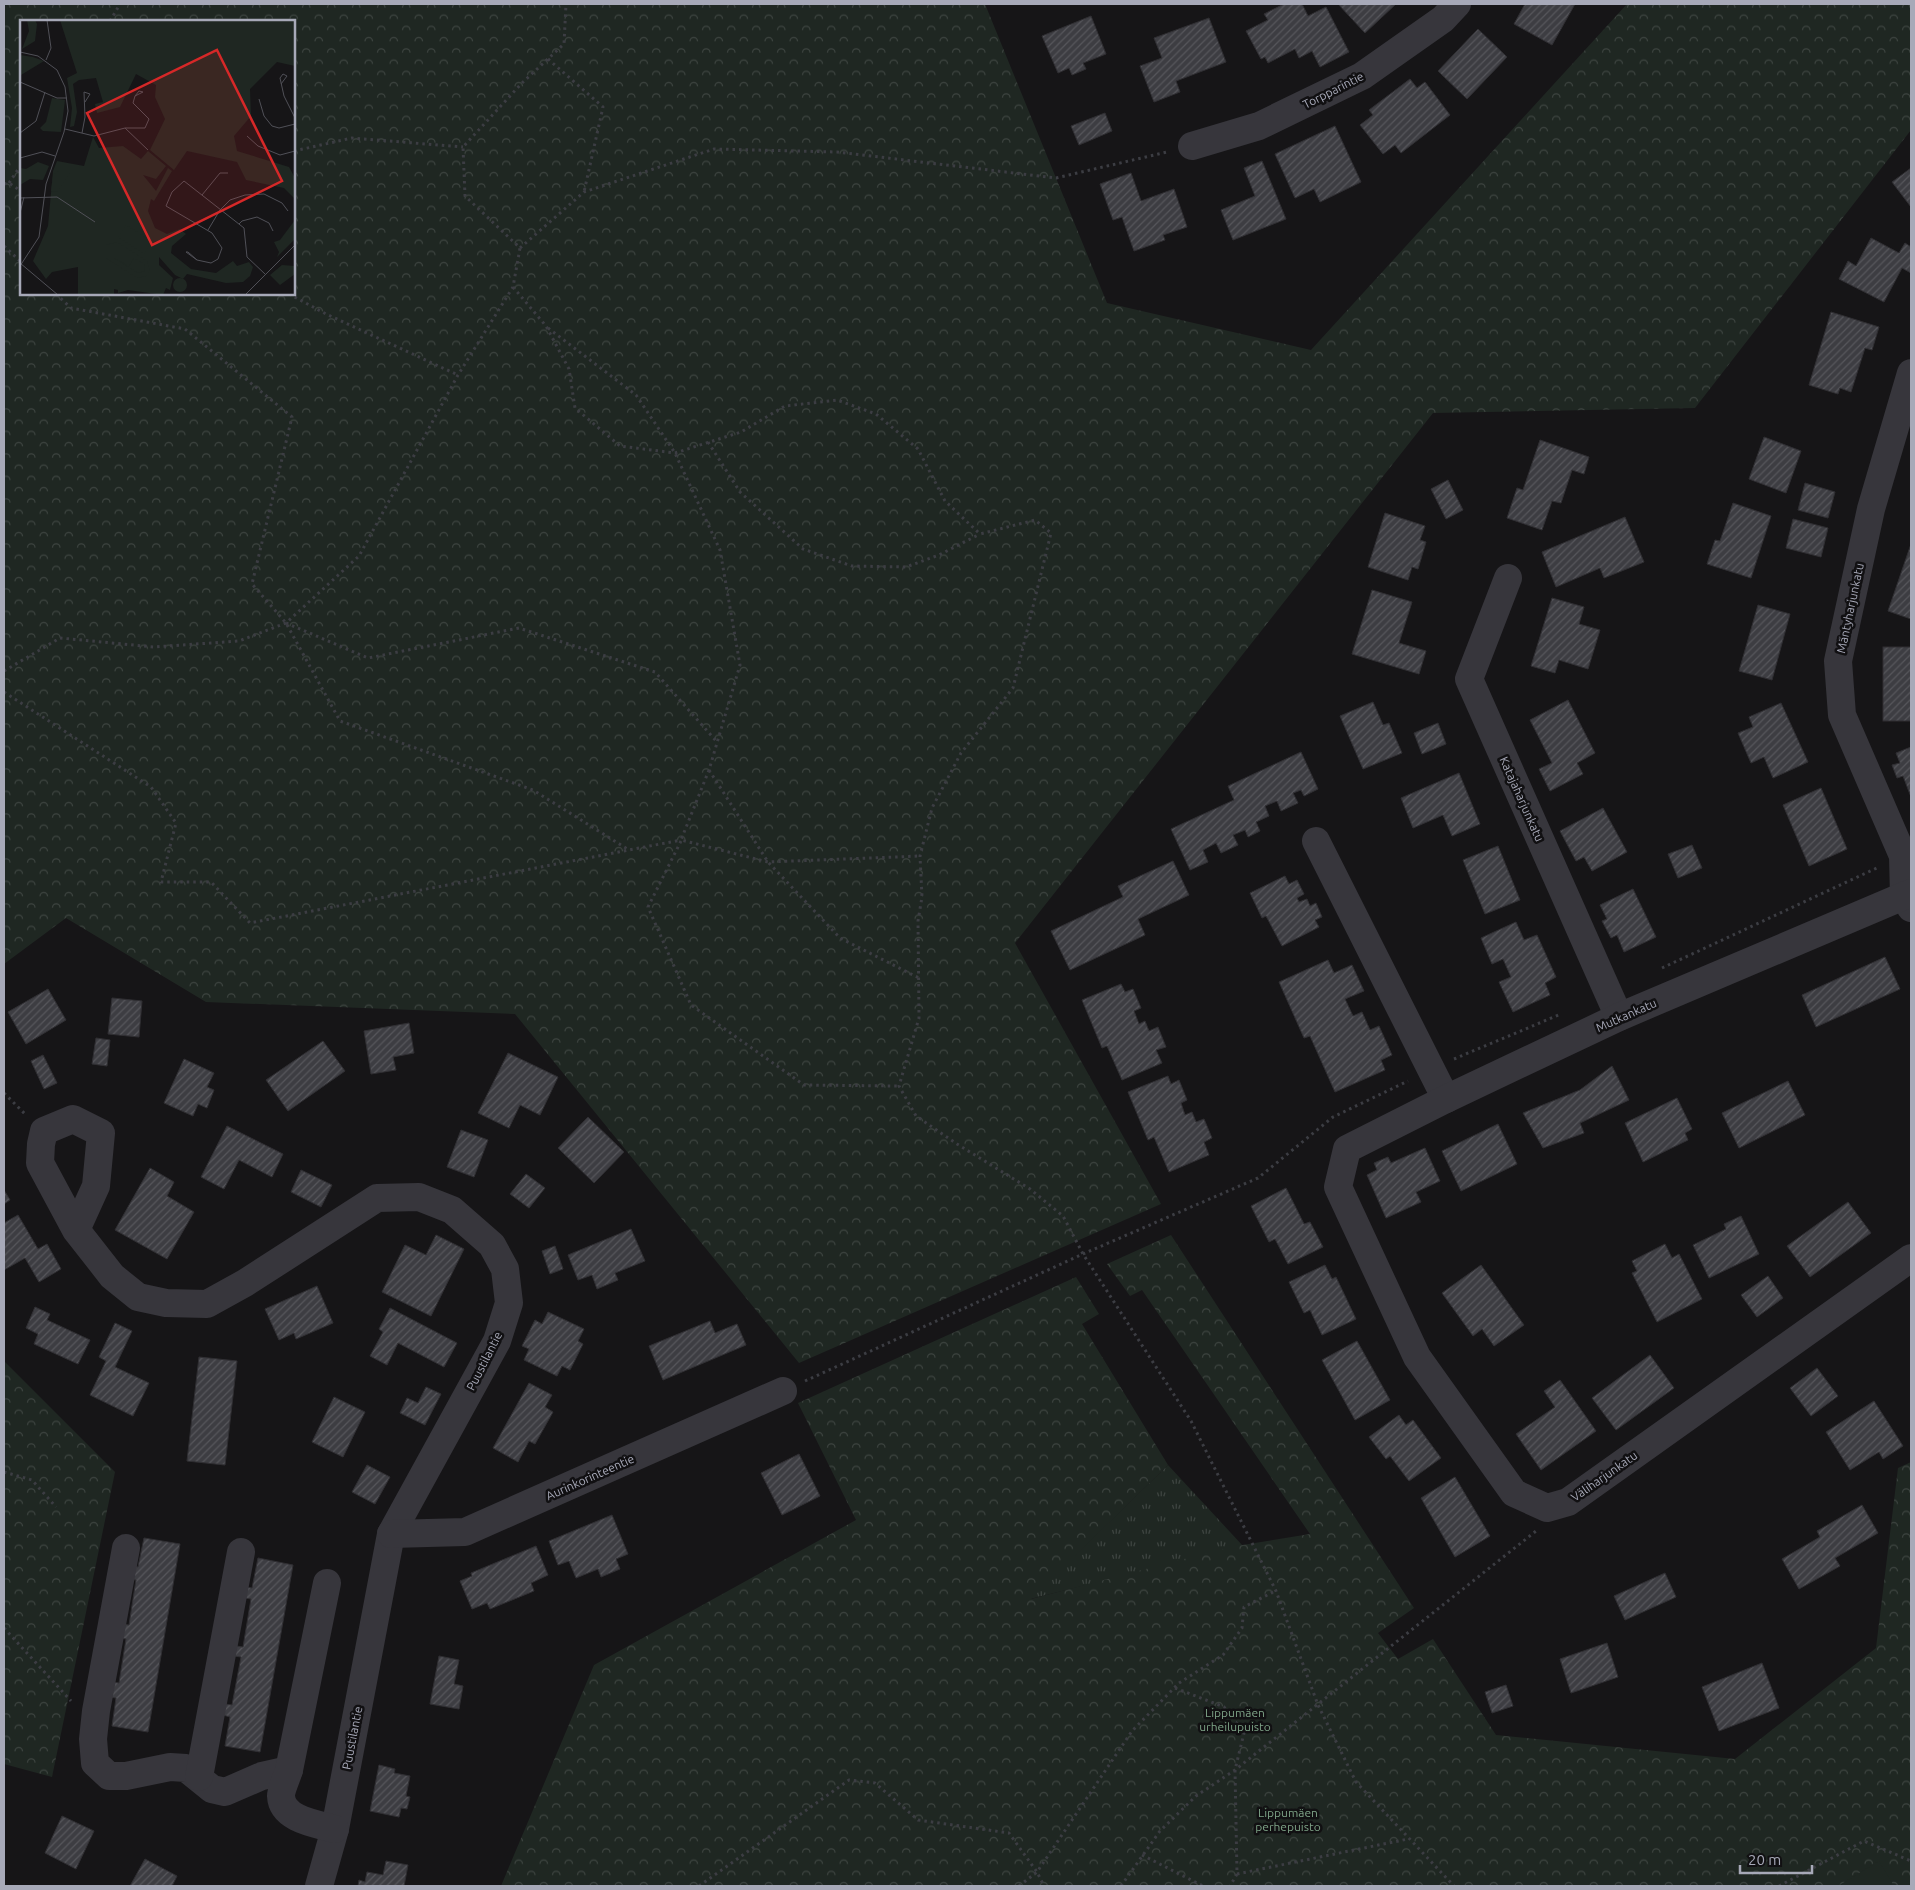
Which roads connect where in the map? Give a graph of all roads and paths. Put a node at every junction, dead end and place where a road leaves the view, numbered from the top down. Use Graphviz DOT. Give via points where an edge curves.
graph roads {
  1 [pos="120,4"];
  2 [pos="566,4"];
  3 [pos="1457,4"];
  4 [pos="111,20"];
  5 [pos="548,59"];
  6 [pos="1192,146"];
  7 [pos="464,147"];
  8 [pos="295,151"];
  9 [pos="20,166"];
  10 [pos="9,183"];
  11 [pos="4,184"];
  12 [pos="20,190"];
  13 [pos="584,192"];
  14 [pos="4,246"];
  15 [pos="520,248"];
  16 [pos="20,261"];
  17 [pos="513,287"];
  18 [pos="57,295"];
  19 [pos="291,295"];
  20 [pos="546,326"];
  21 [pos="1911,373"];
  22 [pos="458,375"];
  23 [pos="708,442"];
  24 [pos="675,453"];
  25 [pos="980,534"];
  26 [pos="1508,578"];
  27 [pos="286,623"];
  28 [pos="4,672"];
  29 [pos="4,692"];
  30 [pos="717,742"];
  31 [pos="709,770"];
  32 [pos="681,840"];
  33 [pos="1316,841"];
  34 [pos="629,850"];
  35 [pos="920,856"];
  36 [pos="768,862"];
  37 [pos="1909,899"];
  38 [pos="919,978"];
  39 [pos="1620,1017"];
  40 [pos="899,1086"];
  41 [pos="1446,1099"];
  42 [pos="76,1230"];
  43 [pos="1911,1258"];
  44 [pos="783,1391"];
  45 [pos="4,1472"];
  46 [pos="56,1506"];
  47 [pos="1547,1508"];
  48 [pos="391,1534"];
  49 [pos="126,1548"];
  50 [pos="240,1552"];
  51 [pos="327,1583"];
  52 [pos="1276,1591"];
  53 [pos="4,1628"];
  54 [pos="1174,1688"];
  55 [pos="1318,1705"];
  56 [pos="94,1725"];
  57 [pos="289,1770"];
  58 [pos="1235,1770"];
  59 [pos="199,1778"];
  60 [pos="335,1829"];
  61 [pos="1409,1839"];
  62 [pos="1142,1855"];
  63 [pos="1911,1861"];
  64 [pos="1037,1872"];
  65 [pos="1237,1874"];
  66 [pos="319,1886"];
  67 [pos="699,1886"];
  68 [pos="1019,1886"];
  69 [pos="1044,1886"];
  70 [pos="1121,1886"];
  71 [pos="1204,1886"];
  72 [pos="1230,1886"];
  73 [pos="1454,1886"];
  74 [pos="1779,1886"];
  1 -- 4 [label="path"];
  2 -- 5 [label="path" via="564,44"];
  3 -- 6 [label="street, Torpparintie" via="1443,19 1362,76 1259,126"];
  5 -- 7 [label="path"];
  5 -- 13 [label="path" via="603,107"];
  6 -- 13 [label="path" via="1056,178 837,152 714,149"];
  7 -- 8 [label="path" via="352,138"];
  7 -- 15 [label="path" via="465,196"];
  9 -- 10 [label="path"];
  10 -- 11 [label="path"];
  10 -- 12 [label="path"];
  13 -- 15 [label="path"];
  14 -- 16 [label="path"];
  15 -- 17 [label="path"];
  17 -- 20 [label="path"];
  17 -- 22 [label="path"];
  18 -- 27 [label="path" via="71,308 186,329 292,417 252,584"];
  19 -- 22 [label="path"];
  20 -- 24 [label="path" via="636,395"];
  20 -- 24 [label="path" via="569,369 575,408 620,446"];
  21 -- 37 [label="street, Mäntyharjunkatu" via="1871,509 1838,661 1842,715 1904,856"];
  22 -- 27 [label="path" via="359,556"];
  23 -- 24 [label="path"];
  23 -- 25 [label="path" via="740,492 803,549 852,566 906,567"];
  23 -- 25 [label="path" via="741,432 785,406 837,400 876,414 918,449 945,501"];
  24 -- 30 [label="path" via="720,550 740,664"];
  25 -- 35 [label="path" via="1035,520 1051,533 1013,688 961,753 932,808"];
  26 -- 39 [label="street, Katajaharjunkatu" via="1469,679"];
  27 -- 28 [label="path" via="239,641 154,647 60,638"];
  27 -- 30 [label="path" via="368,658 519,628 655,672"];
  27 -- 34 [label="path" via="340,721 533,790"];
  29 -- 34 [label="path" via="152,787 176,823 161,882 211,882 250,923"];
  30 -- 31 [label="path"];
  31 -- 32 [label="path"];
  31 -- 36 [label="path"];
  32 -- 34 [label="path"];
  32 -- 36 [label="path"];
  32 -- 40 [label="path" via="648,907 691,1005 804,1085"];
  33 -- 41 [label="street"];
  35 -- 36 [label="path"];
  35 -- 38 [label="path"];
  36 -- 38 [label="path" via="840,938"];
  37 -- 39 [label="street, Mutkankatu"];
  38 -- 40 [label="path" via="919,1018"];
  39 -- 41 [label="street, Mutkankatu"];
  40 -- 52 [label="path" via="916,1116 1030,1189 1063,1216 1083,1254 1191,1422"];
  41 -- 47 [label="street, Mutkankatu" via="1347,1149 1338,1187 1417,1357 1514,1493"];
  42 -- 48 [label="street, Puustilantie" via="112,1276 138,1297 166,1303 207,1304 377,1198 419,1198 452,1210 492,1245 504,1269 509,1303 497,1341"];
  43 -- 47 [label="street, Väliharjunkatu" via="1568,1502"];
  44 -- 48 [label="street, Aurinkorinteentie" via="465,1532"];
  45 -- 46 [label="path" via="32,1480"];
  47 -- 55 [label="path" via="1536,1531"];
  48 -- 60 [label="street, Puustilantie"];
  49 -- 56 [label="street"];
  50 -- 59 [label="street"];
  51 -- 57 [label="street"];
  52 -- 54 [label="path" via="1244,1607 1242,1628 1223,1655"];
  52 -- 55 [label="path"];
  53 -- 56 [label="path"];
  54 -- 58 [label="path" via="1224,1707 1244,1733"];
  54 -- 64 [label="path" via="1132,1730"];
  55 -- 58 [label="path"];
  55 -- 61 [label="path" via="1356,1782"];
  56 -- 59 [label="street" via="95,1763 109,1776 170,1767 186,1768"];
  57 -- 59 [label="street" via="262,1776 225,1792 212,1789"];
  57 -- 60 [label="street" via="281,1796 286,1810"];
  58 -- 62 [label="path" via="1196,1796 1160,1830"];
  58 -- 65 [label="path"];
  60 -- 66 [label="street, Puustilantie"];
  61 -- 65 [label="path"];
  61 -- 73 [label="path"];
  62 -- 70 [label="path"];
  62 -- 71 [label="path"];
  63 -- 74 [label="path" via="1864,1841"];
  64 -- 67 [label="path" via="1009,1833 918,1820 875,1783 849,1780"];
  64 -- 68 [label="path"];
  64 -- 69 [label="path"];
  65 -- 72 [label="path"];
}
